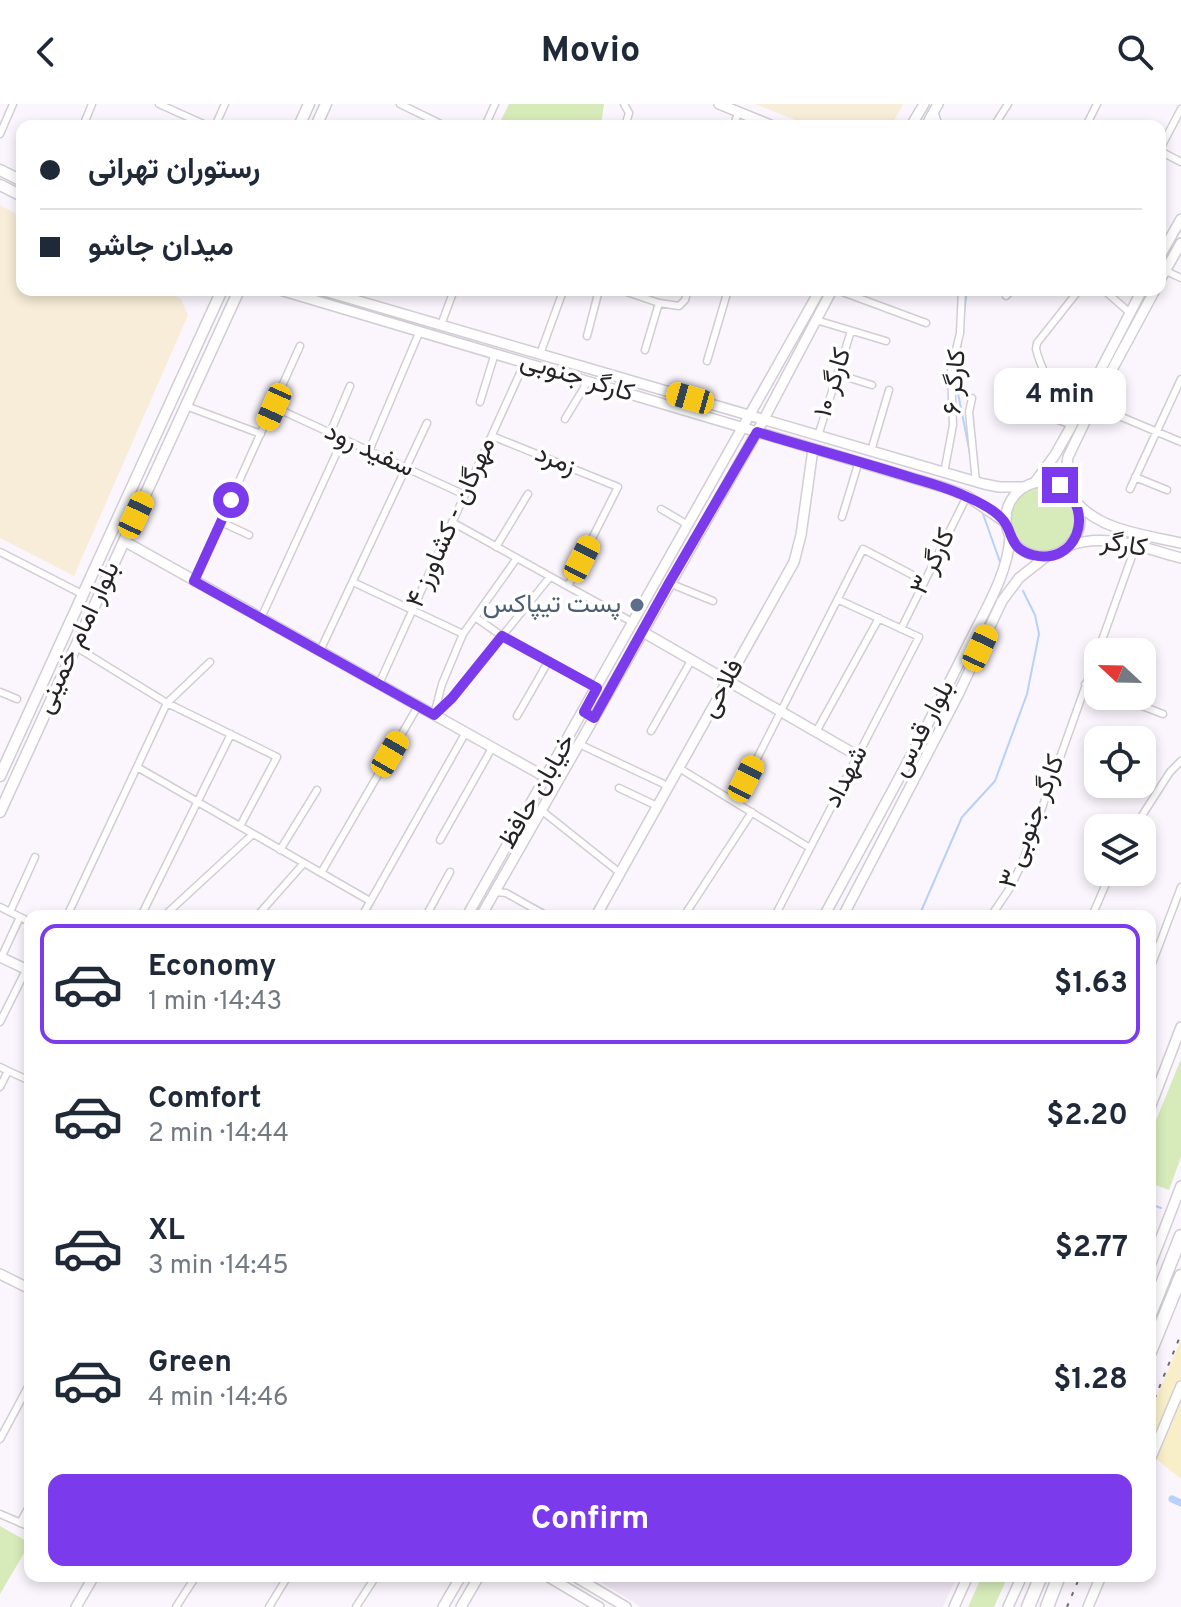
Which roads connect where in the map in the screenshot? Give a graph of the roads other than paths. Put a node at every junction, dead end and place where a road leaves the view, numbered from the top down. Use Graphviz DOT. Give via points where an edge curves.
graph roads {
  1 [pos="13,104"];
  2 [pos="159,104"];
  3 [pos="400,104"];
  4 [pos="719,104"];
  5 [pos="416,107"];
  6 [pos="1181,109"];
  7 [pos="738,112"];
  8 [pos="195,120"];
  9 [pos="436,120"];
  10 [pos="736,120"];
  11 [pos="758,120"];
  12 [pos="0,134"];
  13 [pos="1166,138"];
  14 [pos="1181,219"];
  15 [pos="1166,238"];
  16 [pos="1181,243"];
  17 [pos="1166,260"];
  18 [pos="1166,264"];
  19 [pos="1181,278"];
  20 [pos="218,296"];
  21 [pos="234,296"];
  22 [pos="299,296"];
  23 [pos="341,296"];
  24 [pos="452,296"];
  25 [pos="561,296"];
  26 [pos="597,296"];
  27 [pos="639,296"];
  28 [pos="686,296"];
  29 [pos="726,296"];
  30 [pos="817,296"];
  31 [pos="831,296"];
  32 [pos="852,296"];
  33 [pos="962,296"];
  34 [pos="1074,296"];
  35 [pos="1111,296"];
  36 [pos="1139,296"];
  37 [pos="1152,296"];
  38 [pos="659,303"];
  39 [pos="1130,313"];
  40 [pos="423,320"];
  41 [pos="816,320"];
  42 [pos="926,323"];
  43 [pos="441,325"];
  44 [pos="851,331"];
  45 [pos="419,333"];
  46 [pos="587,336"];
  47 [pos="886,341"];
  48 [pos="300,346"];
  49 [pos="645,350"];
  50 [pos="495,353"];
  51 [pos="540,354"];
  52 [pos="707,361"];
  53 [pos="525,362"];
  54 [pos="837,374"];
  55 [pos="1181,379"];
  56 [pos="588,381"];
  57 [pos="872,385"];
  58 [pos="350,386"];
  59 [pos="889,390"];
  60 [pos="972,398"];
  61 [pos="1006,401"];
  62 [pos="480,402"];
  63 [pos="1093,405"];
  64 [pos="186,406"];
  65 [pos="274,407"];
  66 [pos="749,415"];
  67 [pos="565,419"];
  68 [pos="763,420"];
  69 [pos="1059,420"];
  70 [pos="427,423"];
  71 [pos="1072,425"];
  72 [pos="743,427"];
  73 [pos="1156,431"];
  74 [pos="757,432"];
  75 [pos="330,433"];
  76 [pos="261,434"];
  77 [pos="492,436"];
  78 [pos="818,436"];
  79 [pos="343,439"];
  80 [pos="1181,442"];
  81 [pos="813,449"];
  82 [pos="369,451"];
  83 [pos="871,451"];
  84 [pos="859,461"];
  85 [pos="407,468"];
  86 [pos="944,473"];
  87 [pos="1135,477"];
  88 [pos="976,482"];
  89 [pos="1035,482"];
  90 [pos="1023,487"];
  91 [pos="1130,489"];
  92 [pos="1167,490"];
  93 [pos="1070,492"];
  94 [pos="528,494"];
  95 [pos="465,495"];
  96 [pos="967,496"];
  97 [pos="1077,502"];
  98 [pos="661,509"];
  99 [pos="842,517"];
  100 [pos="221,522"];
  101 [pos="452,522"];
  102 [pos="1005,522"];
  103 [pos="688,525"];
  104 [pos="249,535"];
  105 [pos="1010,537"];
  106 [pos="124,541"];
  107 [pos="1181,543"];
  108 [pos="1136,545"];
  109 [pos="1068,546"];
  110 [pos="496,547"];
  111 [pos="0,552"];
  112 [pos="1047,556"];
  113 [pos="517,558"];
  114 [pos="1181,558"];
  115 [pos="550,577"];
  116 [pos="194,581"];
  117 [pos="924,581"];
  118 [pos="353,582"];
  119 [pos="669,583"];
  120 [pos="568,586"];
  121 [pos="82,594"];
  122 [pos="839,600"];
  123 [pos="713,601"];
  124 [pos="412,610"];
  125 [pos="475,617"];
  126 [pos="261,618"];
  127 [pos="879,618"];
  128 [pos="634,623"];
  129 [pos="901,629"];
  130 [pos="643,632"];
  131 [pos="463,634"];
  132 [pos="502,636"];
  133 [pos="1102,638"];
  134 [pos="76,647"];
  135 [pos="320,651"];
  136 [pos="692,659"];
  137 [pos="210,662"];
  138 [pos="548,662"];
  139 [pos="729,679"];
  140 [pos="379,684"];
  141 [pos="1084,687"];
  142 [pos="597,688"];
  143 [pos="0,692"];
  144 [pos="17,699"];
  145 [pos="167,703"];
  146 [pos="418,706"];
  147 [pos="1153,710"];
  148 [pos="780,711"];
  149 [pos="584,712"];
  150 [pos="1163,714"];
  151 [pos="434,715"];
  152 [pos="517,716"];
  153 [pos="594,718"];
  154 [pos="651,731"];
  155 [pos="466,732"];
  156 [pos="816,732"];
  157 [pos="231,734"];
  158 [pos="579,744"];
  159 [pos="492,748"];
  160 [pos="858,756"];
  161 [pos="1181,761"];
  162 [pos="137,767"];
  163 [pos="679,768"];
  164 [pos="0,776"];
  165 [pos="547,778"];
  166 [pos="668,786"];
  167 [pos="619,788"];
  168 [pos="317,790"];
  169 [pos="197,802"];
  170 [pos="735,802"];
  171 [pos="657,806"];
  172 [pos="541,810"];
  173 [pos="0,812"];
  174 [pos="752,812"];
  175 [pos="1143,814"];
  176 [pos="240,826"];
  177 [pos="253,834"];
  178 [pos="440,840"];
  179 [pos="810,848"];
  180 [pos="280,850"];
  181 [pos="504,851"];
  182 [pos="35,857"];
  183 [pos="515,858"];
  184 [pos="304,863"];
  185 [pos="450,872"];
  186 [pos="321,873"];
  187 [pos="620,873"];
  188 [pos="1105,886"];
  189 [pos="1181,887"];
  190 [pos="495,892"];
  191 [pos="370,901"];
  192 [pos="0,907"];
  193 [pos="70,910"];
  194 [pos="144,910"];
  195 [pos="171,910"];
  196 [pos="262,910"];
  197 [pos="365,910"];
  198 [pos="429,910"];
  199 [pos="470,910"];
  200 [pos="484,910"];
  201 [pos="536,910"];
  202 [pos="602,910"];
  203 [pos="688,910"];
  204 [pos="778,910"];
  205 [pos="827,910"];
  206 [pos="846,910"];
  207 [pos="995,910"];
  208 [pos="1095,910"];
  209 [pos="10,912"];
  210 [pos="20,917"];
  211 [pos="24,919"];
  212 [pos="1156,953"];
  213 [pos="0,957"];
  214 [pos="24,969"];
  215 [pos="24,978"];
  216 [pos="0,1022"];
  217 [pos="1181,1027"];
  218 [pos="0,1067"];
  219 [pos="8,1071"];
  220 [pos="24,1078"];
  221 [pos="0,1087"];
  222 [pos="1156,1092"];
  223 [pos="1179,1191"];
  224 [pos="1181,1236"];
  225 [pos="1156,1251"];
  226 [pos="0,1274"];
  227 [pos="1181,1276"];
  228 [pos="24,1286"];
  229 [pos="1156,1299"];
  230 [pos="1156,1337"];
  231 [pos="1181,1386"];
  232 [pos="24,1394"];
  233 [pos="0,1439"];
  234 [pos="1156,1446"];
  235 [pos="0,1514"];
  236 [pos="24,1516"];
  237 [pos="20,1523"];
  238 [pos="24,1525"];
  239 [pos="91,1582"];
  240 [pos="192,1582"];
  241 [pos="284,1582"];
  242 [pos="372,1582"];
  243 [pos="458,1582"];
  244 [pos="476,1582"];
  245 [pos="557,1582"];
  246 [pos="584,1582"];
  247 [pos="965,1582"];
  248 [pos="1019,1582"];
  249 [pos="1038,1582"];
  250 [pos="1057,1582"];
  251 [pos="1098,1582"];
  252 [pos="76,1607"];
  253 [pos="176,1607"];
  254 [pos="269,1607"];
  255 [pos="356,1607"];
  256 [pos="443,1607"];
  257 [pos="461,1607"];
  258 [pos="599,1607"];
  259 [pos="626,1607"];
  260 [pos="954,1607"];
  261 [pos="1008,1607"];
  262 [pos="1028,1607"];
  263 [pos="1047,1607"];
  264 [pos="1088,1607"];
  1 -- 12 [label="street"];
  2 -- 8 [label="street"];
  3 -- 5 [label="street"];
  4 -- 7 [label="main road"];
  5 -- 9 [label="street"];
  6 -- 13 [label="street"];
  7 -- 10 [label="street"];
  7 -- 11 [label="main road"];
  14 -- 15 [label="main road"];
  16 -- 17 [label="main road"];
  18 -- 19 [label="street"];
  20 -- 121 [label="main road, بلوار امام خمینی"];
  21 -- 64 [label="main road, بلوار امام خمینی"];
  22 -- 45 [label="main road, کارگر جنوبی"];
  23 -- 40 [label="main road, کارگر جنوبی"];
  24 -- 43 [label="street"];
  25 -- 51 [label="street"];
  26 -- 46 [label="street"];
  27 -- 38 [label="street"];
  28 -- 38 [label="street" via="679,306"];
  29 -- 52 [label="street"];
  30 -- 66 [label="main road, خیابان حافظ"];
  31 -- 41 [label="main road, خیابان حافظ"];
  32 -- 42 [label="street"];
  33 -- 86 [label="street, کارگر ۶" via="951,371 953,425"];
  34 -- 69 [label="street" via="1037,343 1036,354 1059,403"];
  35 -- 39 [label="street"];
  36 -- 39 [label="main road"];
  37 -- 63 [label="main road"];
  38 -- 49 [label="street"];
  39 -- 71 [label="main road"];
  40 -- 43 [label="main road, کارگر جنوبی"];
  40 -- 45 [label="main road"];
  41 -- 44 [label="street"];
  41 -- 68 [label="main road, خیابان حافظ"];
  43 -- 51 [label="main road, کارگر جنوبی"];
  44 -- 47 [label="street"];
  44 -- 54 [label="street, کارگر ۱۰"];
  45 -- 50 [label="main road, کارگر جنوبی"];
  45 -- 82 [label="street"];
  48 -- 65 [label="street"];
  50 -- 53 [label="main road, کارگر جنوبی"];
  50 -- 62 [label="street"];
  51 -- 66 [label="main road, کارگر جنوبی"];
  53 -- 56 [label="main road, کارگر جنوبی"];
  53 -- 77 [label="street, مهرگان - کشاورز ۴"];
  54 -- 57 [label="street"];
  54 -- 78 [label="street, کارگر ۱۰"];
  55 -- 73 [label="street"];
  56 -- 67 [label="street"];
  56 -- 72 [label="main road, کارگر جنوبی"];
  58 -- 75 [label="street"];
  59 -- 83 [label="street"];
  60 -- 88 [label="street"];
  61 -- 69 [label="street"];
  63 -- 73 [label="street"];
  63 -- 93 [label="main road" via="1065,465"];
  64 -- 76 [label="street"];
  64 -- 106 [label="main road, بلوار امام خمینی"];
  65 -- 75 [label="street, سفید رود"];
  65 -- 76 [label="street"];
  66 -- 68 [label="main road, کارگر جنوبی"];
  66 -- 72 [label="main road, خیابان حافظ"];
  68 -- 74 [label="main road, خیابان حافظ"];
  68 -- 78 [label="main road, کارگر جنوبی"];
  69 -- 71 [label="street"];
  70 -- 85 [label="street"];
  71 -- 89 [label="main road"];
  72 -- 74 [label="main road, کارگر جنوبی"];
  72 -- 103 [label="main road, خیابان حافظ"];
  73 -- 80 [label="street"];
  73 -- 87 [label="street"];
  74 -- 81 [label="main road, کارگر جنوبی"];
  74 -- 119 [label="main road, خیابان حافظ"];
  75 -- 79 [label="street, سفید رود"];
  76 -- 100 [label="street"];
  77 -- 95 [label="street, مهرگان - کشاورز ۴"];
  77 -- 120 [label="street, زمرد" via="618,487"];
  78 -- 83 [label="main road, کارگر جنوبی"];
  79 -- 82 [label="street, سفید رود"];
  79 -- 126 [label="street"];
  81 -- 84 [label="main road, کارگر جنوبی"];
  81 -- 139 [label="main road, فلاحی" via="794,562"];
  82 -- 85 [label="street, سفید رود"];
  83 -- 86 [label="main road, کارگر جنوبی"];
  84 -- 96 [label="main road, کارگر جنوبی"];
  84 -- 99 [label="street"];
  85 -- 95 [label="street, سفید رود"];
  85 -- 118 [label="street"];
  86 -- 88 [label="main road, کارگر جنوبی"];
  87 -- 91 [label="street"];
  87 -- 92 [label="street"];
  88 -- 90 [label="main road, کارگر جنوبی"];
  89 -- 90 [label="main road"];
  89 -- 93 [label="main road" via="1048,481"];
  90 -- 102 [label="main road" via="1009,502"];
  93 -- 97 [label="main road"];
  94 -- 110 [label="street"];
  95 -- 101 [label="street, مهرگان - کشاورز ۴"];
  96 -- 102 [label="main road, کارگر جنوبی"];
  96 -- 117 [label="street, کارگر ۳"];
  97 -- 107 [label="main road, کارگر" via="1109,525"];
  97 -- 109 [label="main road" via="1080,526"];
  98 -- 103 [label="street"];
  100 -- 104 [label="street"];
  100 -- 116 [label="street"];
  101 -- 110 [label="street"];
  101 -- 124 [label="street, مهرگان - کشاورز ۴"];
  102 -- 105 [label="main road"];
  103 -- 128 [label="main road, خیابان حافظ"];
  105 -- 112 [label="main road" via="1025,552"];
  105 -- 205 [label="main road, بلوار قدس" via="1006,564 980,621"];
  106 -- 116 [label="main road"];
  106 -- 134 [label="main road, بلوار امام خمینی"];
  108 -- 109 [label="main road, کارگر" via="1098,539"];
  108 -- 114 [label="main road, کارگر"];
  108 -- 133 [label="street, کارگر جنوبی ۳"];
  109 -- 112 [label="main road"];
  110 -- 113 [label="street"];
  111 -- 121 [label="street"];
  112 -- 206 [label="main road, بلوار قدس" via="1019,578 1002,601"];
  113 -- 115 [label="street"];
  113 -- 125 [label="street"];
  115 -- 120 [label="street"];
  115 -- 132 [label="street"];
  116 -- 126 [label="main road"];
  117 -- 122 [label="street" via="863,549"];
  117 -- 129 [label="street, کارگر ۳"];
  118 -- 124 [label="street"];
  118 -- 135 [label="street"];
  119 -- 123 [label="street"];
  119 -- 130 [label="main road, خیابان حافظ"];
  120 -- 128 [label="street"];
  121 -- 164 [label="main road, بلوار امام خمینی"];
  122 -- 127 [label="street"];
  122 -- 148 [label="street"];
  124 -- 131 [label="street"];
  124 -- 140 [label="street, مهرگان - کشاورز ۴"];
  125 -- 131 [label="street"];
  125 -- 132 [label="street"];
  126 -- 135 [label="main road"];
  127 -- 129 [label="street"];
  127 -- 156 [label="street"];
  128 -- 142 [label="main road, خیابان حافظ"];
  129 -- 160 [label="street, شهداد" via="919,637"];
  130 -- 136 [label="main road"];
  130 -- 153 [label="main road, خیابان حافظ"];
  131 -- 151 [label="street"];
  132 -- 138 [label="street"];
  132 -- 151 [label="street"];
  134 -- 145 [label="street"];
  134 -- 173 [label="main road, بلوار امام خمینی"];
  135 -- 140 [label="main road"];
  136 -- 139 [label="main road"];
  136 -- 154 [label="street"];
  137 -- 145 [label="street"];
  138 -- 142 [label="street"];
  138 -- 152 [label="street"];
  139 -- 148 [label="main road"];
  139 -- 163 [label="main road, فلاحی"];
  140 -- 146 [label="main road"];
  141 -- 207 [label="street, کارگر جنوبی ۳" via="1023,861"];
  142 -- 149 [label="main road, خیابان حافظ"];
  143 -- 144 [label="street"];
  145 -- 157 [label="street"];
  145 -- 162 [label="street"];
  146 -- 151 [label="main road"];
  146 -- 186 [label="street"];
  147 -- 150 [label="street"];
  148 -- 156 [label="main road"];
  148 -- 170 [label="street"];
  149 -- 153 [label="main road"];
  149 -- 165 [label="main road, خیابان حافظ"];
  151 -- 155 [label="main road"];
  153 -- 158 [label="main road, خیابان حافظ"];
  155 -- 159 [label="main road"];
  155 -- 191 [label="street"];
  156 -- 160 [label="main road"];
  157 -- 169 [label="street"];
  157 -- 176 [label="street" via="277,757"];
  158 -- 166 [label="street"];
  158 -- 172 [label="main road, خیابان حافظ"];
  159 -- 165 [label="main road"];
  159 -- 178 [label="street"];
  160 -- 179 [label="street, شهداد"];
  161 -- 175 [label="street"];
  162 -- 169 [label="street"];
  162 -- 193 [label="street"];
  163 -- 166 [label="main road, فلاحی"];
  163 -- 170 [label="street"];
  165 -- 181 [label="main road, خیابان حافظ"];
  166 -- 171 [label="main road, فلاحی"];
  167 -- 171 [label="street"];
  168 -- 180 [label="street"];
  169 -- 176 [label="street"];
  169 -- 194 [label="street"];
  170 -- 174 [label="street"];
  171 -- 187 [label="main road, فلاحی"];
  172 -- 183 [label="main road, خیابان حافظ"];
  172 -- 187 [label="street"];
  174 -- 179 [label="street"];
  174 -- 203 [label="street"];
  176 -- 177 [label="street"];
  177 -- 180 [label="street"];
  177 -- 195 [label="street"];
  179 -- 204 [label="street, شهداد"];
  180 -- 184 [label="street"];
  181 -- 183 [label="main road"];
  181 -- 199 [label="main road, خیابان حافظ"];
  182 -- 209 [label="street"];
  183 -- 190 [label="main road, خیابان حافظ"];
  184 -- 186 [label="street"];
  184 -- 196 [label="street"];
  185 -- 198 [label="street"];
  186 -- 191 [label="street"];
  187 -- 202 [label="main road, فلاحی"];
  188 -- 208 [label="street"];
  189 -- 212 [label="street"];
  190 -- 200 [label="main road, خیابان حافظ"];
  190 -- 201 [label="street"];
  191 -- 197 [label="street"];
  192 -- 209 [label="street"];
  209 -- 210 [label="street"];
  210 -- 211 [label="street"];
  210 -- 213 [label="street"];
  213 -- 214 [label="main road"];
  215 -- 216 [label="street"];
  217 -- 222 [label="main road"];
  218 -- 219 [label="street"];
  219 -- 220 [label="street"];
  219 -- 221 [label="street"];
  223 -- 225 [label="main road"];
  224 -- 229 [label="highway"];
  226 -- 228 [label="main road"];
  227 -- 230 [label="highway"];
  231 -- 234 [label="main road"];
  232 -- 233 [label="street"];
  235 -- 237 [label="street"];
  236 -- 237 [label="street"];
  237 -- 238 [label="street"];
  239 -- 252 [label="main road"];
  240 -- 253 [label="street"];
  241 -- 254 [label="street"];
  242 -- 255 [label="street"];
  243 -- 256 [label="main road"];
  244 -- 257 [label="main road"];
  245 -- 258 [label="main road"];
  246 -- 259 [label="main road"];
  247 -- 260 [label="main road"];
  248 -- 261 [label="main road"];
  249 -- 262 [label="highway"];
  250 -- 263 [label="highway"];
  251 -- 264 [label="main road"];
}
